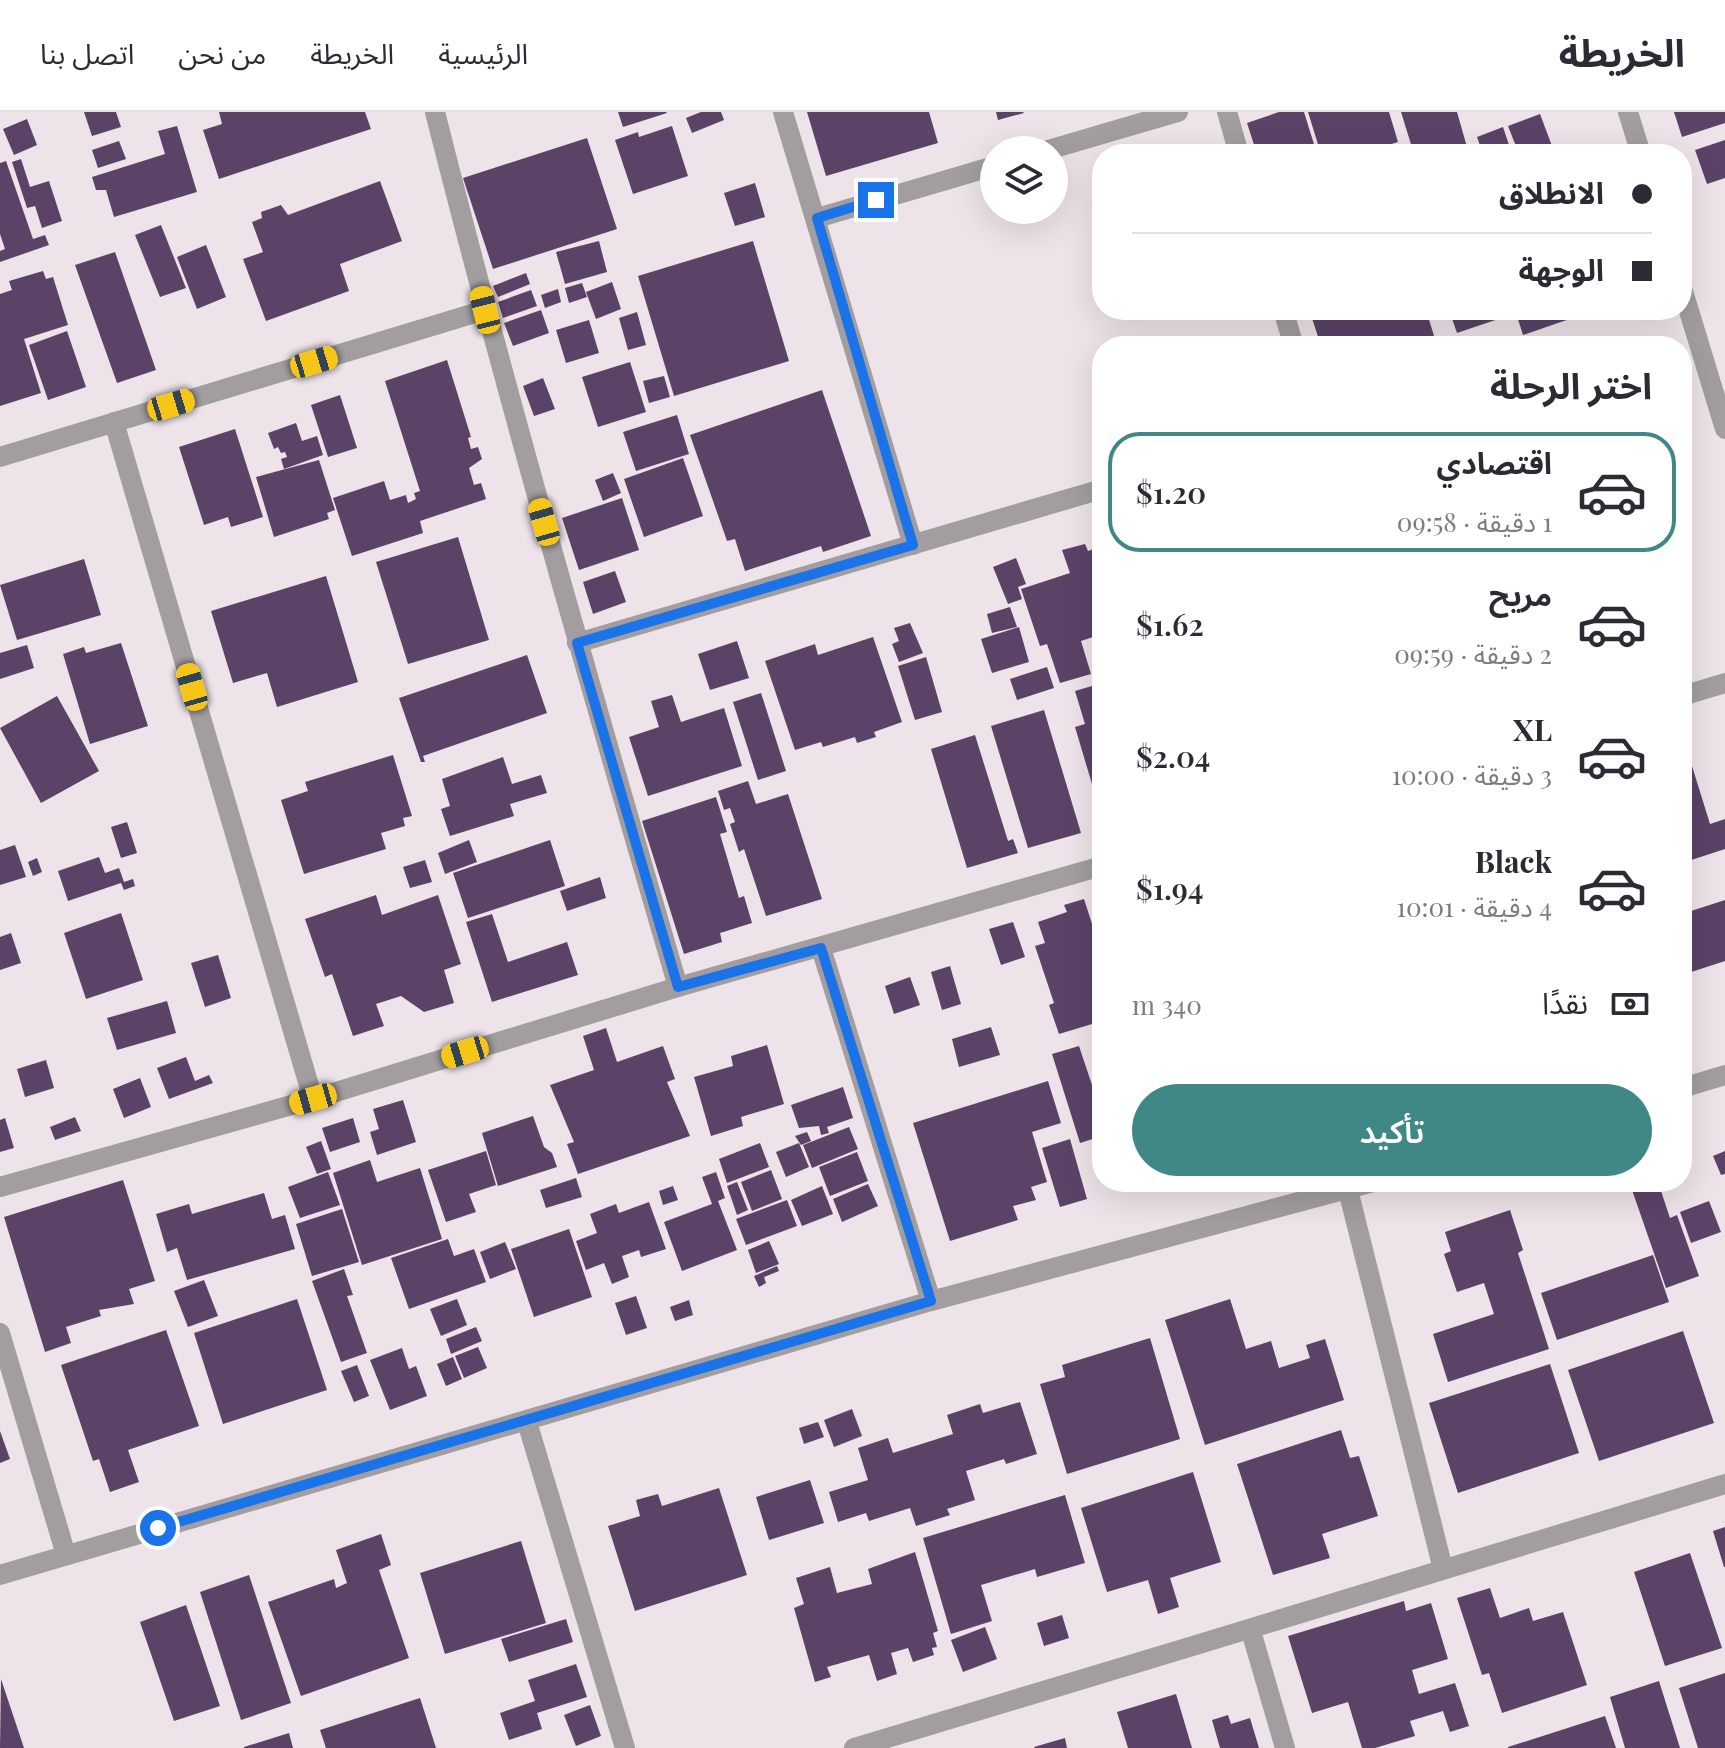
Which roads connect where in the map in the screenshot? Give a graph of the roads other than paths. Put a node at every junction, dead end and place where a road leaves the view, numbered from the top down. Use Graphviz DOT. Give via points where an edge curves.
graph roads {
  1 [pos="435,112"];
  2 [pos="783,112"];
  3 [pos="1178,112"];
  4 [pos="1227,112"];
  5 [pos="1628,112"];
  6 [pos="1068,144"];
  7 [pos="1236,144"];
  8 [pos="1638,144"];
  9 [pos="980,170"];
  10 [pos="817,218"];
  11 [pos="485,310"];
  12 [pos="1692,320"];
  13 [pos="114,422"];
  14 [pos="1725,429"];
  15 [pos="0,457"];
  16 [pos="1092,492"];
  17 [pos="913,545"];
  18 [pos="577,643"];
  19 [pos="1725,683"];
  20 [pos="1692,693"];
  21 [pos="1092,869"];
  22 [pos="821,948"];
  23 [pos="678,987"];
  24 [pos="1725,1075"];
  25 [pos="1692,1085"];
  26 [pos="313,1099"];
  27 [pos="0,1187"];
  28 [pos="1340,1192"];
  29 [pos="1349,1192"];
  30 [pos="931,1301"];
  31 [pos="0,1333"];
  32 [pos="527,1422"];
  33 [pos="1725,1484"];
  34 [pos="66,1555"];
  35 [pos="1443,1569"];
  36 [pos="0,1575"];
  37 [pos="1251,1631"];
  38 [pos="625,1748"];
  39 [pos="854,1748"];
  40 [pos="1285,1748"];
  1 -- 11 [label="street"];
  2 -- 10 [label="street"];
  3 -- 6 [label="street"];
  4 -- 7 [label="street"];
  5 -- 8 [label="street"];
  9 -- 10 [label="street"];
  10 -- 17 [label="street"];
  11 -- 13 [label="street"];
  11 -- 18 [label="street"];
  12 -- 14 [label="street"];
  13 -- 15 [label="street"];
  13 -- 26 [label="street"];
  16 -- 17 [label="street"];
  17 -- 18 [label="street"];
  18 -- 23 [label="street"];
  19 -- 20 [label="street"];
  21 -- 22 [label="street"];
  22 -- 23 [label="street"];
  22 -- 30 [label="street"];
  23 -- 26 [label="street"];
  24 -- 25 [label="street"];
  26 -- 27 [label="street"];
  28 -- 30 [label="street"];
  29 -- 35 [label="street"];
  30 -- 32 [label="street"];
  31 -- 34 [label="street"];
  32 -- 34 [label="street"];
  32 -- 38 [label="street"];
  33 -- 35 [label="street"];
  34 -- 36 [label="street"];
  35 -- 37 [label="street"];
  37 -- 39 [label="street"];
  37 -- 40 [label="street"];
}
